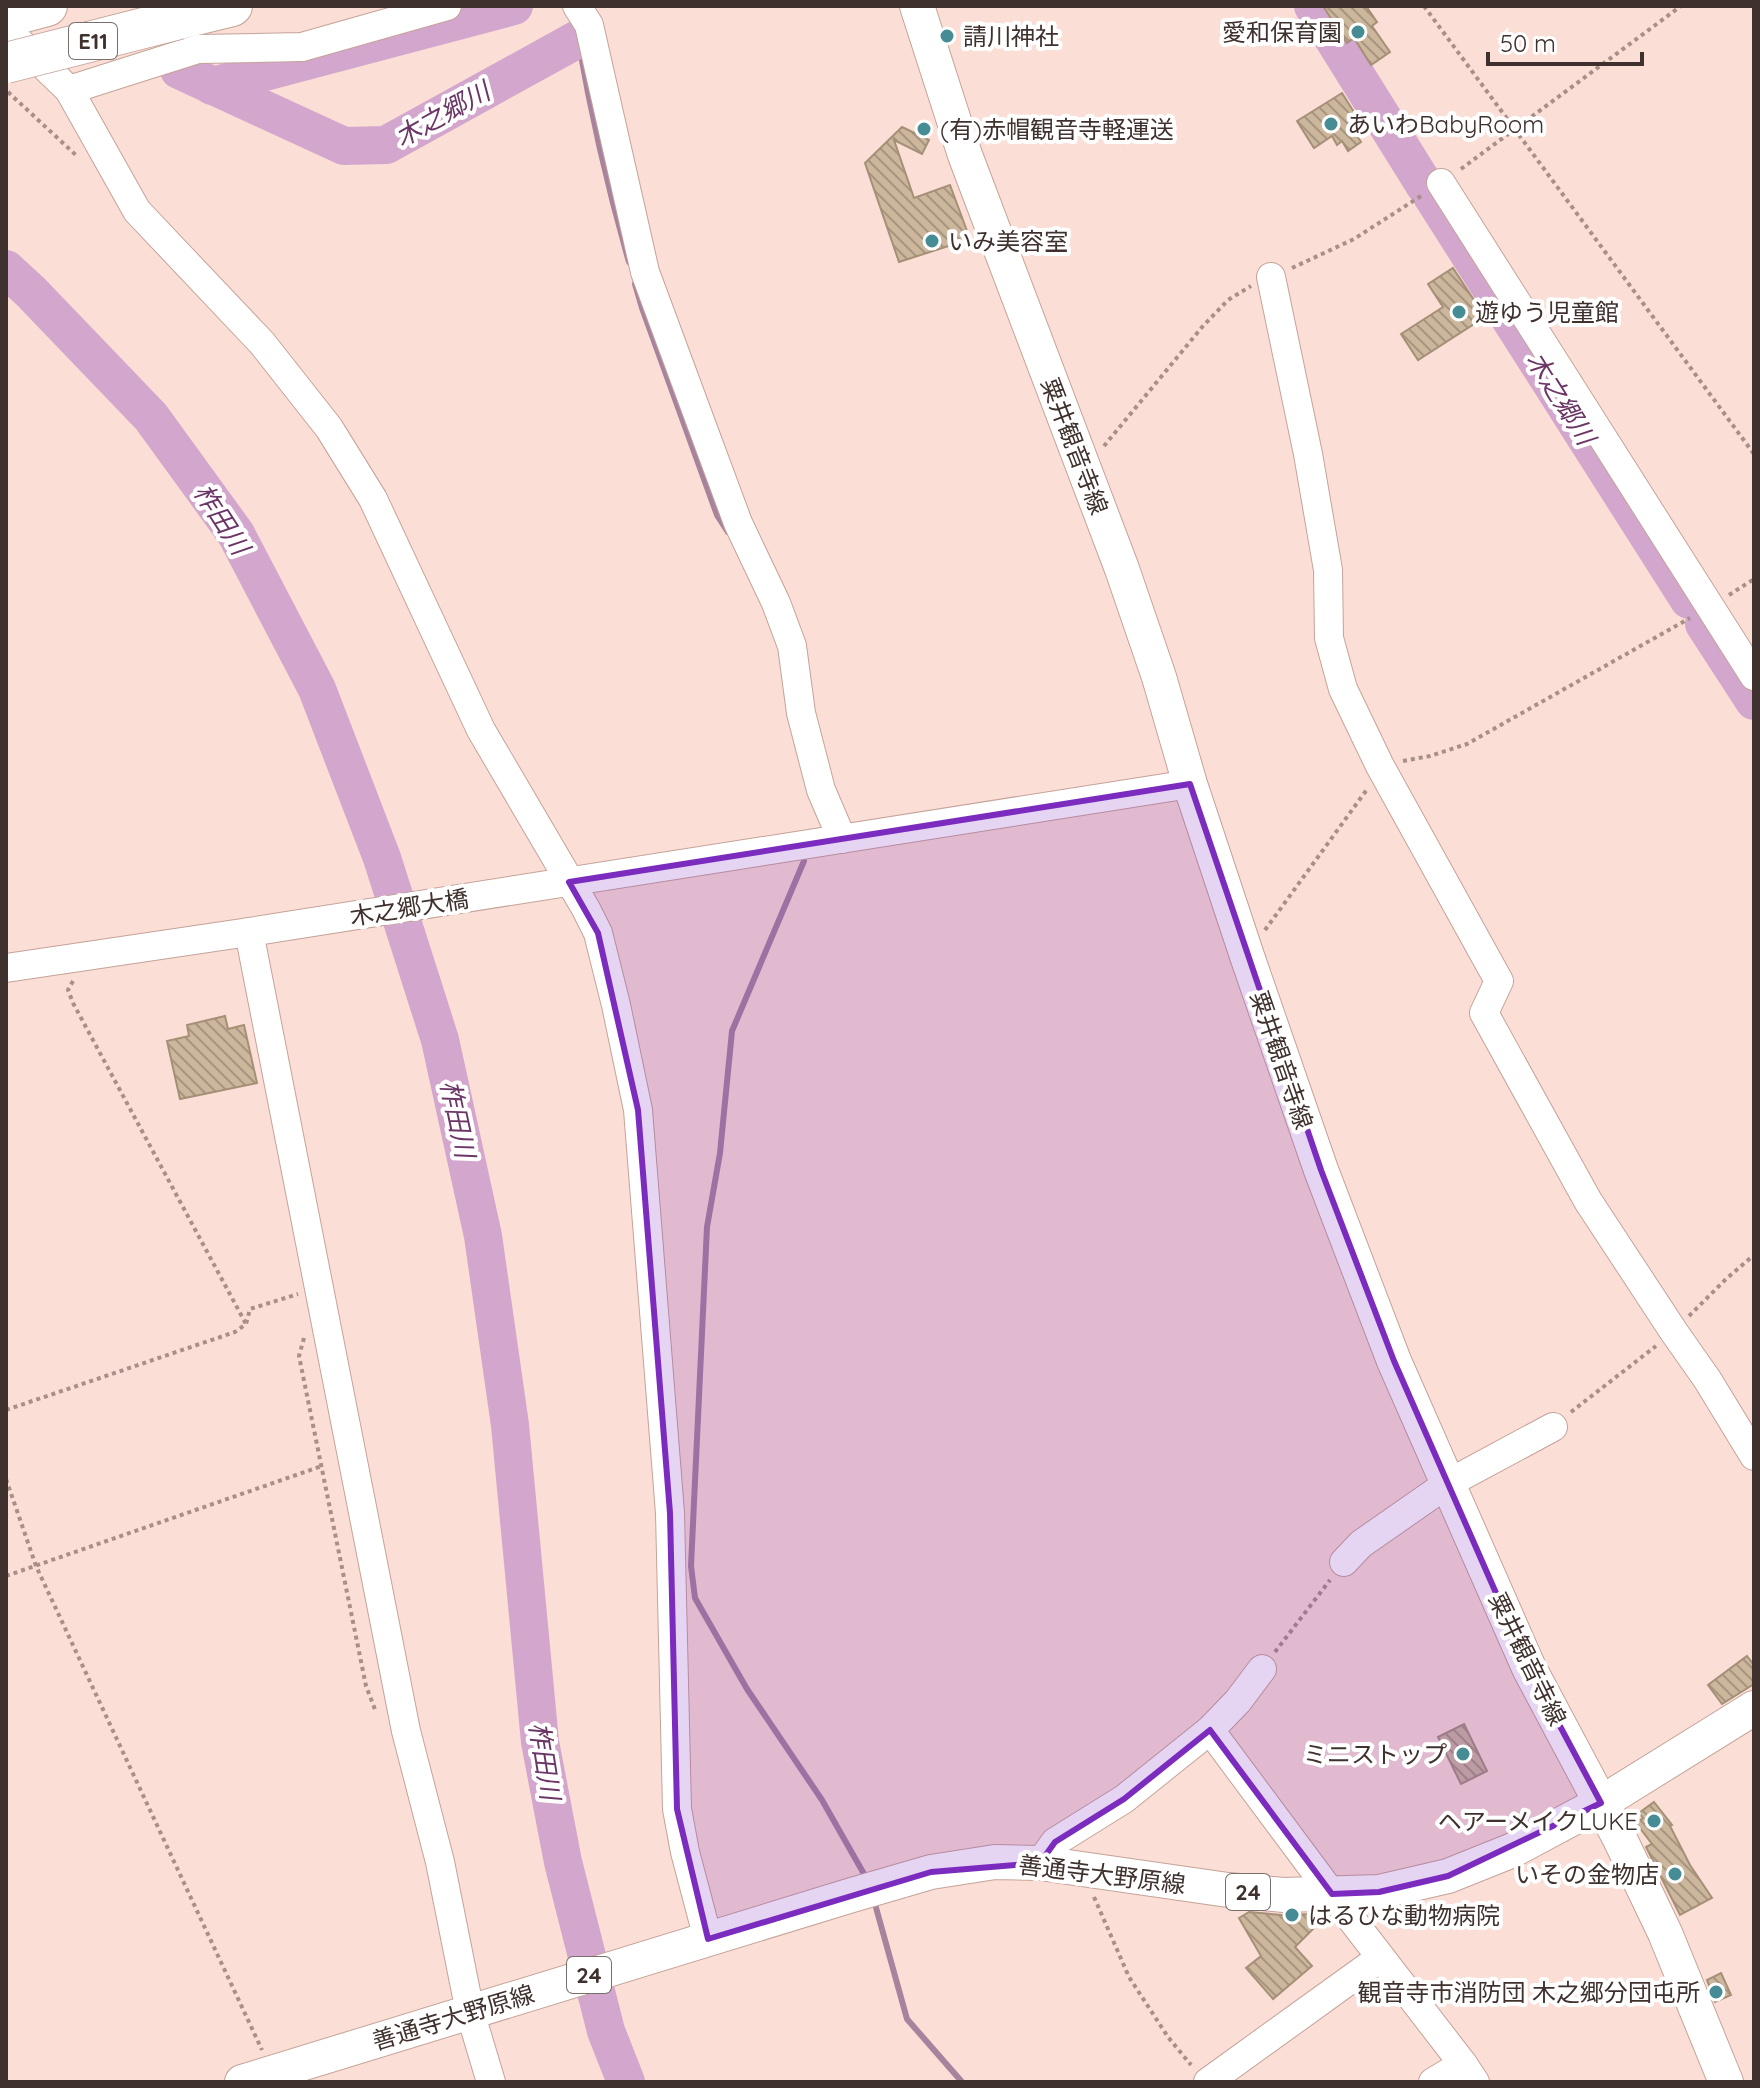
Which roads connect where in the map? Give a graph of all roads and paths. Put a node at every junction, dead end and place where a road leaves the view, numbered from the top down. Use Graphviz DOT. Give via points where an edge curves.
graph roads {
  1 [pos="47,6"];
  2 [pos="232,6"];
  3 [pos="447,6"];
  4 [pos="577,6"];
  5 [pos="917,6"];
  6 [pos="1424,6"];
  7 [pos="1681,6"];
  8 [pos="6,17"];
  9 [pos="6,29"];
  10 [pos="6,63"];
  11 [pos="69,90"];
  12 [pos="6,91"];
  13 [pos="1513,129"];
  14 [pos="82,161"];
  15 [pos="1441,183"];
  16 [pos="1271,277"];
  17 [pos="1754,454"];
  18 [pos="1084,469"];
  19 [pos="1754,579"];
  20 [pos="1709,607"];
  21 [pos="1754,676"];
  22 [pos="1380,766"];
  23 [pos="1190,784"];
  24 [pos="842,839"];
  25 [pos="569,882"];
  26 [pos="249,932"];
  27 [pos="1247,956"];
  28 [pos="6,968"];
  29 [pos="78,975"];
  30 [pos="317,1283"];
  31 [pos="246,1324"];
  32 [pos="6,1410"];
  33 [pos="1553,1427"];
  34 [pos="1754,1456"];
  35 [pos="322,1466"];
  36 [pos="6,1479"];
  37 [pos="1447,1484"];
  38 [pos="1344,1562"];
  39 [pos="36,1566"];
  40 [pos="6,1576"];
  41 [pos="1262,1669"];
  42 [pos="1754,1708"];
  43 [pos="1210,1730"];
  44 [pos="1601,1803"];
  45 [pos="1040,1863"];
  46 [pos="1082,1869"];
  47 [pos="1332,1894"];
  48 [pos="708,1939"];
  49 [pos="1380,1958"];
  50 [pos="470,2012"];
  51 [pos="339,2052"];
  52 [pos="1469,2073"];
  53 [pos="1202,2076"];
  54 [pos="257,2077"];
  55 [pos="491,2082"];
  56 [pos="1433,2082"];
  57 [pos="1726,2082"];
  1 -- 8 [label="highway, E11"];
  2 -- 10 [label="highway, E11, bridge"];
  3 -- 11 [label="street" via="302,47 198,49"];
  4 -- 24 [label="street" via="589,25 645,272 738,523 792,646 817,775"];
  5 -- 18 [label="main road, 粟井観音寺線" via="965,155"];
  6 -- 13 [label="path"];
  7 -- 13 [label="path"];
  9 -- 11 [label="street"];
  11 -- 25 [label="street" via="137,211 262,343 329,428 373,499 481,730"];
  12 -- 14 [label="path"];
  13 -- 15 [label="path"];
  13 -- 17 [label="path"];
  15 -- 16 [label="path" via="1354,239"];
  15 -- 20 [label="street"];
  16 -- 18 [label="path" via="1228,300"];
  16 -- 22 [label="street" via="1328,570 1329,638 1343,689"];
  18 -- 23 [label="main road, 粟井観音寺線" via="1159,677"];
  19 -- 20 [label="path"];
  20 -- 21 [label="street"];
  20 -- 22 [label="path" via="1467,744"];
  22 -- 27 [label="path"];
  22 -- 34 [label="street" via="1499,981 1484,1013 1588,1201"];
  23 -- 24 [label="street, 木之郷大橋"];
  23 -- 27 [label="main road, 粟井観音寺線"];
  24 -- 25 [label="street, 木之郷大橋"];
  25 -- 26 [label="street, 木之郷大橋"];
  25 -- 48 [label="street" via="598,933 638,1110 670,1513 677,1809"];
  26 -- 28 [label="street, 木之郷大橋"];
  26 -- 30 [label="street"];
  27 -- 37 [label="main road, 粟井観音寺線" via="1351,1251"];
  29 -- 31 [label="path" via="68,990 73,1003"];
  30 -- 31 [label="path" via="250,1309"];
  30 -- 50 [label="street" via="406,1731 440,1862"];
  31 -- 32 [label="path"];
  33 -- 37 [label="street"];
  35 -- 39 [label="path"];
  36 -- 39 [label="path"];
  37 -- 38 [label="street" via="1361,1544"];
  37 -- 44 [label="main road, 粟井観音寺線" via="1529,1668"];
  38 -- 41 [label="path"];
  39 -- 40 [label="path"];
  39 -- 54 [label="path"];
  41 -- 43 [label="street"];
  42 -- 44 [label="main road, 善通寺大野原線 / 24"];
  43 -- 45 [label="street" via="1124,1799 1055,1842"];
  43 -- 47 [label="street"];
  44 -- 47 [label="main road, 善通寺大野原線 / 24" via="1513,1850 1448,1876 1379,1892"];
  44 -- 57 [label="main road, 粟井観音寺線" via="1665,1933"];
  45 -- 46 [label="main road, 善通寺大野原線 / 24"];
  45 -- 48 [label="main road, 善通寺大野原線 / 24" via="995,1862 931,1872"];
  46 -- 47 [label="main road, 善通寺大野原線 / 24" via="1228,1890"];
  46 -- 53 [label="path" via="1129,1977 1168,2037"];
  47 -- 49 [label="street"];
  48 -- 50 [label="main road, 善通寺大野原線 / 24"];
  49 -- 52 [label="street"];
  49 -- 53 [label="street"];
  50 -- 51 [label="main road, 善通寺大野原線 / 24"];
  50 -- 54 [label="street" via="414,2017"];
  50 -- 55 [label="street"];
  51 -- 54 [label="main road, 善通寺大野原線 / 24"];
  51 -- 55 [label="street" via="457,2033 468,2040"];
  52 -- 56 [label="street"];
}
